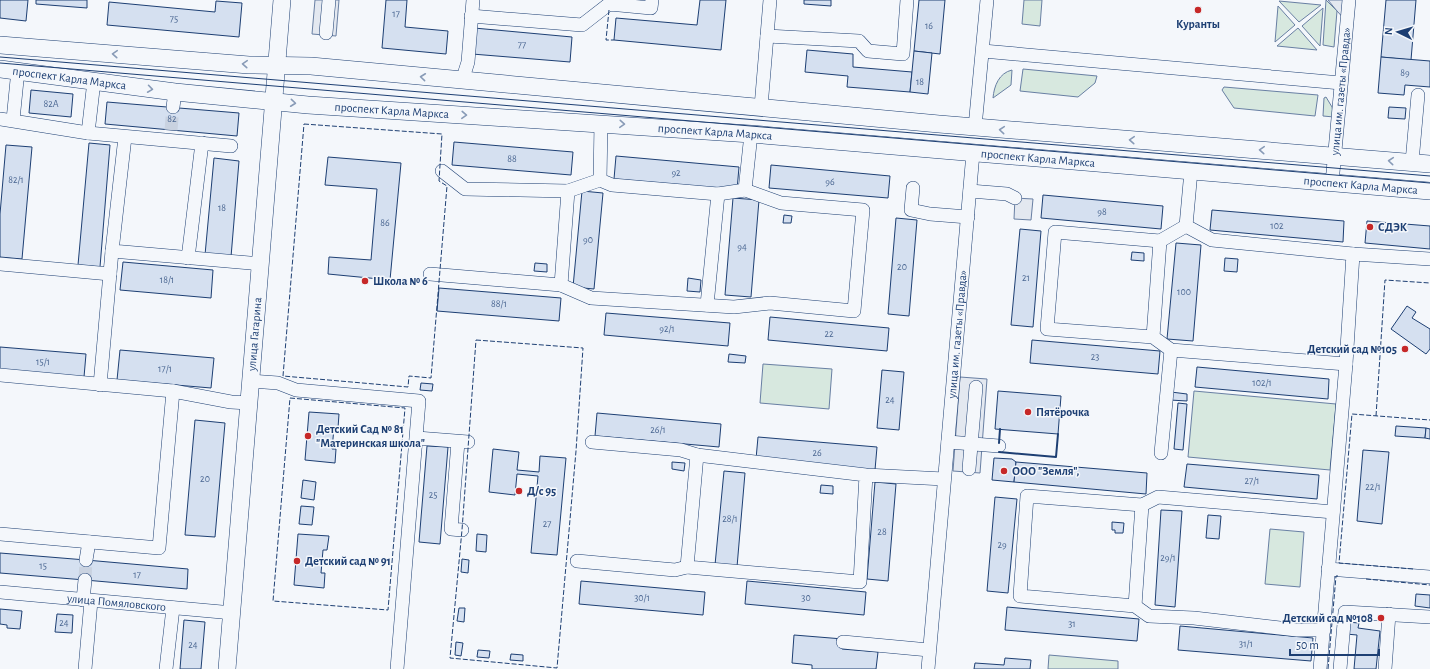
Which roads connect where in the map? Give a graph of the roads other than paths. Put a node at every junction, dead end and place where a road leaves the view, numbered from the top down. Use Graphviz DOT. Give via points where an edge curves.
graph roads {
  1 [pos="282,0"];
  2 [pos="329,0"];
  3 [pos="474,0"];
  4 [pos="652,0"];
  5 [pos="770,0"];
  6 [pos="907,0"];
  7 [pos="987,0"];
  8 [pos="1349,0"];
  9 [pos="471,16"];
  10 [pos="326,33"];
  11 [pos="767,36"];
  12 [pos="0,45"];
  13 [pos="983,51"];
  14 [pos="277,65"];
  15 [pos="0,69"];
  16 [pos="18,70"];
  17 [pos="94,81"];
  18 [pos="462,81"];
  19 [pos="1341,83"];
  20 [pos="1418,95"];
  21 [pos="274,101"];
  22 [pos="761,107"];
  23 [pos="6,120"];
  24 [pos="601,123"];
  25 [pos="975,127"];
  26 [pos="88,133"];
  27 [pos="751,134"];
  28 [pos="125,136"];
  29 [pos="202,143"];
  30 [pos="231,146"];
  31 [pos="973,153"];
  32 [pos="1335,156"];
  33 [pos="1412,162"];
  34 [pos="1430,164"];
  35 [pos="442,171"];
  36 [pos="1190,171"];
  37 [pos="600,180"];
  38 [pos="1332,183"];
  39 [pos="913,188"];
  40 [pos="745,190"];
  41 [pos="568,191"];
  42 [pos="970,191"];
  43 [pos="1430,191"];
  44 [pos="718,194"];
  45 [pos="1015,198"];
  46 [pos="968,217"];
  47 [pos="1186,226"];
  48 [pos="1160,241"];
  49 [pos="112,251"];
  50 [pos="1353,254"];
  51 [pos="188,258"];
  52 [pos="1430,259"];
  53 [pos="0,264"];
  54 [pos="261,264"];
  55 [pos="110,274"];
  56 [pos="430,274"];
  57 [pos="561,285"];
  58 [pos="707,305"];
  59 [pos="1153,337"];
  60 [pos="1170,350"];
  61 [pos="1346,364"];
  62 [pos="0,379"];
  63 [pos="251,381"];
  64 [pos="100,384"];
  65 [pos="976,387"];
  66 [pos="173,391"];
  67 [pos="249,403"];
  68 [pos="417,438"];
  69 [pos="592,442"];
  70 [pos="948,442"];
  71 [pos="971,444"];
  72 [pos="999,446"];
  73 [pos="1162,453"];
  74 [pos="697,455"];
  75 [pos="969,469"];
  76 [pos="866,475"];
  77 [pos="944,479"];
  78 [pos="1142,505"];
  79 [pos="1333,512"];
  80 [pos="462,530"];
  81 [pos="0,534"];
  82 [pos="89,542"];
  83 [pos="86,560"];
  84 [pos="577,561"];
  85 [pos="687,567"];
  86 [pos="1328,569"];
  87 [pos="1430,577"];
  88 [pos="85,580"];
  89 [pos="0,592"];
  90 [pos="87,600"];
  91 [pos="1135,606"];
  92 [pos="173,608"];
  93 [pos="233,612"];
  94 [pos="1389,614"];
  95 [pos="1430,617"];
  96 [pos="1324,630"];
  97 [pos="843,642"];
  98 [pos="929,650"];
  99 [pos="85,669"];
  100 [pos="166,669"];
  101 [pos="227,669"];
  102 [pos="397,669"];
  103 [pos="928,669"];
  104 [pos="1320,669"];
  105 [pos="1340,669"];
  106 [pos="1385,669"];
  1 -- 14 [label="main road, улица Гагарина"];
  2 -- 10 [label="street"];
  3 -- 9 [label="street"];
  4 -- 9 [label="street" via="651,8 609,4 582,25"];
  5 -- 11 [label="street"];
  6 -- 11 [label="street" via="903,54 868,51 859,41"];
  7 -- 13 [label="street, улица им. газеты «Правда»"];
  8 -- 19 [label="street, улица им. газеты «Правда»"];
  9 -- 18 [label="street" via="468,62"];
  11 -- 22 [label="street"];
  14 -- 12 [label="main road, проспект Карла Маркса, one-way"];
  13 -- 19 [label="street"];
  13 -- 25 [label="street, улица им. газеты «Правда»"];
  18 -- 14 [label="main road, проспект Карла Маркса, one-way" via="312,66"];
  14 -- 21 [label="main road, улица Гагарина"];
  15 -- 16 [label="main road, проспект Карла Маркса"];
  16 -- 17 [label="main road, проспект Карла Маркса"];
  16 -- 23 [label="street"];
  17 -- 21 [label="main road, проспект Карла Маркса, one-way" via="174,100"];
  17 -- 26 [label="street"];
  18 -- 22 [label="main road, проспект Карла Маркса"];
  19 -- 32 [label="street, улица им. газеты «Правда»"];
  20 -- 33 [label="street"];
  21 -- 24 [label="main road, проспект Карла Маркса, one-way"];
  21 -- 54 [label="main road, улица Гагарина"];
  22 -- 25 [label="main road, проспект Карла Маркса"];
  23 -- 26 [label="street"];
  24 -- 27 [label="main road, проспект Карла Маркса, one-way"];
  24 -- 37 [label="street"];
  25 -- 31 [label="main road, улица им. газеты «Правда»"];
  32 -- 25 [label="main road, проспект Карла Маркса, one-way"];
  26 -- 28 [label="street"];
  27 -- 31 [label="main road, проспект Карла Маркса"];
  27 -- 40 [label="street"];
  28 -- 29 [label="street" via="170,136"];
  28 -- 49 [label="street"];
  29 -- 30 [label="street"];
  29 -- 51 [label="street"];
  31 -- 36 [label="main road, проспект Карла Маркса"];
  31 -- 42 [label="street, улица им. газеты «Правда»"];
  33 -- 32 [label="main road, проспект Карла Маркса, one-way"];
  32 -- 38 [label="street, улица им. газеты «Правда»"];
  33 -- 34 [label="main road, проспект Карла Маркса"];
  35 -- 41 [label="street" via="465,189"];
  36 -- 38 [label="main road, проспект Карла Маркса"];
  36 -- 47 [label="street"];
  37 -- 41 [label="street"];
  37 -- 44 [label="street" via="612,185"];
  38 -- 43 [label="main road, проспект Карла Маркса"];
  39 -- 46 [label="street" via="911,210"];
  40 -- 44 [label="street"];
  40 -- 58 [label="street" via="781,203 863,210 854,311 770,303 734,307"];
  41 -- 57 [label="street"];
  42 -- 45 [label="street" via="1007,194"];
  42 -- 46 [label="street, улица им. газеты «Правда»"];
  44 -- 58 [label="street"];
  46 -- 70 [label="street, улица им. газеты «Правда»"];
  47 -- 48 [label="street"];
  47 -- 50 [label="street" via="1212,240"];
  48 -- 59 [label="street"];
  48 -- 59 [label="street" via="1055,232 1047,328"];
  49 -- 51 [label="street"];
  49 -- 55 [label="street"];
  50 -- 52 [label="street"];
  50 -- 61 [label="street"];
  51 -- 54 [label="street"];
  53 -- 55 [label="street"];
  54 -- 63 [label="main road, улица Гагарина"];
  55 -- 64 [label="street"];
  56 -- 57 [label="street"];
  57 -- 58 [label="street" via="591,298"];
  59 -- 60 [label="street"];
  60 -- 61 [label="street"];
  60 -- 73 [label="street"];
  61 -- 79 [label="street"];
  62 -- 64 [label="street"];
  63 -- 67 [label="main road, улица Гагарина"];
  63 -- 68 [label="street" via="278,383 296,390 419,401"];
  64 -- 66 [label="street"];
  65 -- 71 [label="street"];
  66 -- 67 [label="street"];
  66 -- 82 [label="street" via="159,548"];
  67 -- 93 [label="main road, улица Гагарина"];
  68 -- 80 [label="street" via="463,442 450,529"];
  68 -- 102 [label="street"];
  69 -- 74 [label="street" via="681,450"];
  70 -- 71 [label="street"];
  70 -- 77 [label="street, улица им. газеты «Правда»"];
  71 -- 72 [label="street"];
  71 -- 75 [label="street"];
  74 -- 76 [label="street"];
  74 -- 85 [label="street"];
  76 -- 77 [label="street"];
  76 -- 85 [label="street" via="860,582"];
  77 -- 98 [label="street, улица им. газеты «Правда»"];
  78 -- 79 [label="street" via="1158,497"];
  78 -- 91 [label="street"];
  78 -- 91 [label="street" via="1027,496 1020,596"];
  79 -- 86 [label="street"];
  81 -- 82 [label="street"];
  82 -- 83 [label="street"];
  84 -- 85 [label="street" via="675,570"];
  86 -- 87 [label="street"];
  86 -- 96 [label="street"];
  88 -- 90 [label="street"];
  89 -- 90 [label="street, улица Помяловского"];
  90 -- 92 [label="street, улица Помяловского"];
  90 -- 99 [label="street"];
  91 -- 96 [label="street" via="1149,616 1194,618 1297,630"];
  92 -- 93 [label="street, улица Помяловского"];
  92 -- 100 [label="street"];
  93 -- 101 [label="main road, улица Гагарина"];
  94 -- 95 [label="street"];
  94 -- 105 [label="street" via="1345,612"];
  94 -- 106 [label="street"];
  96 -- 104 [label="street"];
  97 -- 98 [label="street"];
  98 -- 103 [label="street, улица им. газеты «Правда»"];
}
